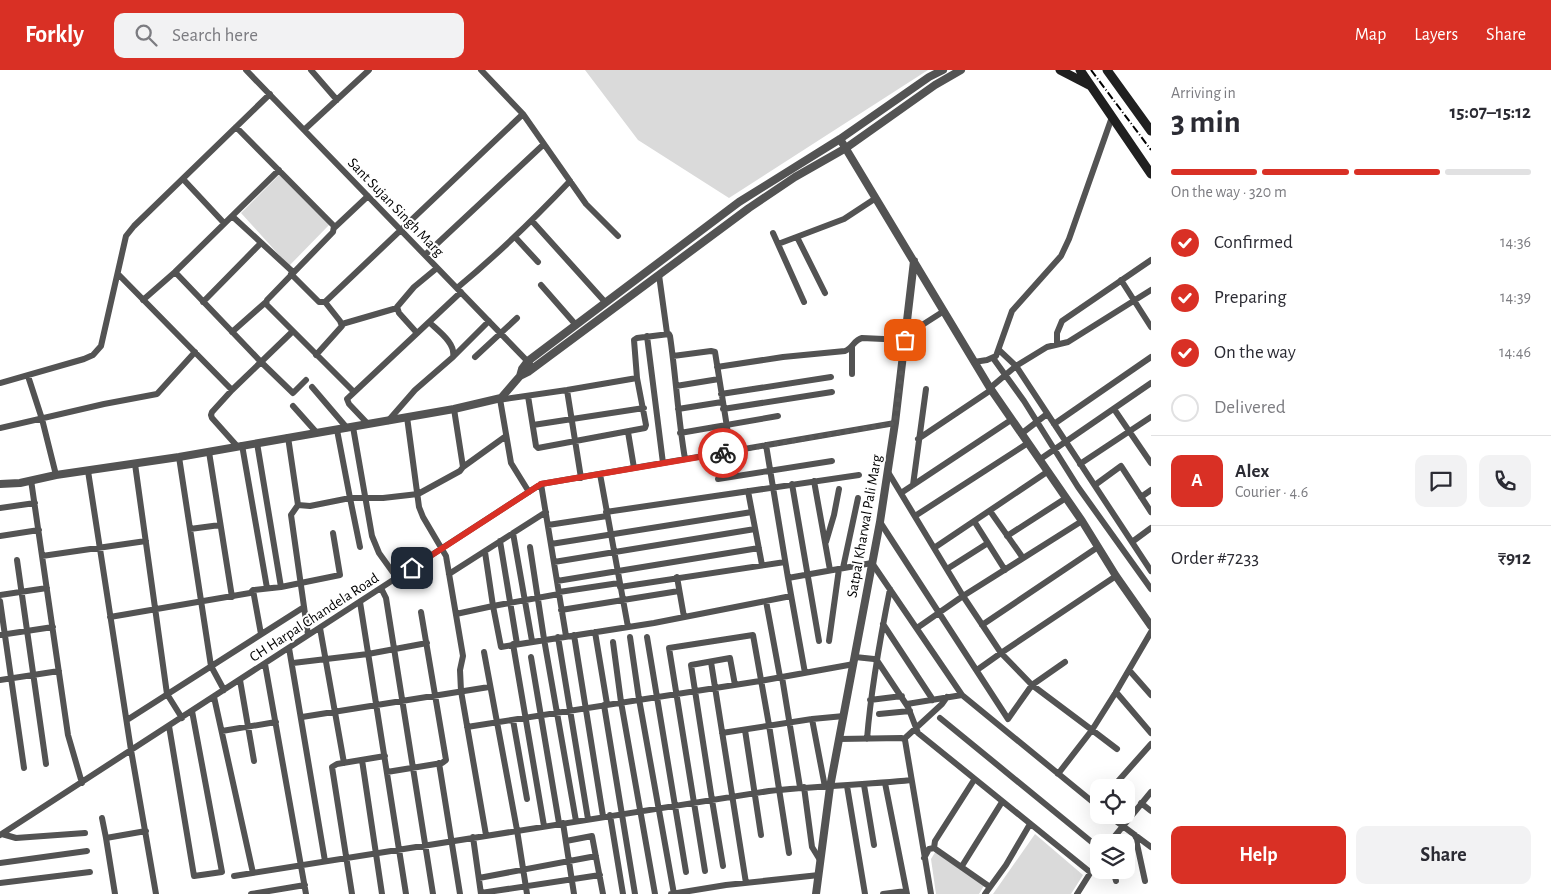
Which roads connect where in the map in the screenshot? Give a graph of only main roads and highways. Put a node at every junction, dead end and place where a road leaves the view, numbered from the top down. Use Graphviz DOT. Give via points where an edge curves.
graph roads {
  1 [pos="1060,70"];
  2 [pos="1080,70"];
  3 [pos="1107,70"];
  4 [pos="1091,87"];
  5 [pos="1151,131"];
  6 [pos="1151,174"];
  1 -- 4 [label="main road"];
  2 -- 4 [label="main road"];
  3 -- 5 [label="main road"];
  4 -- 6 [label="main road"];
}
